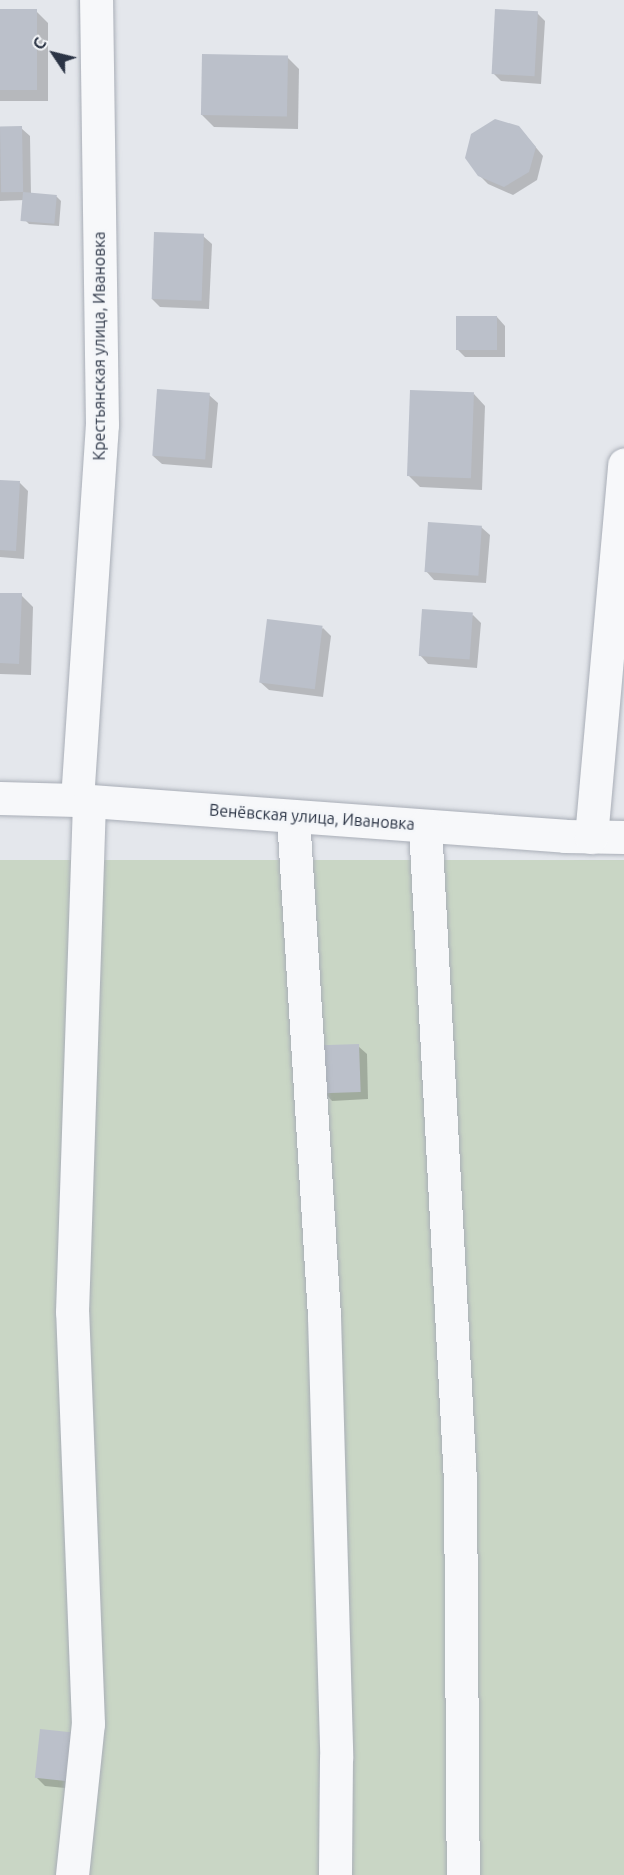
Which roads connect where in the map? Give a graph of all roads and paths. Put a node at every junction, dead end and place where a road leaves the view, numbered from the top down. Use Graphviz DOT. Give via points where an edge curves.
graph roads {
  1 [pos="96,0"];
  2 [pos="624,464"];
  3 [pos="620,559"];
  4 [pos="0,798"];
  5 [pos="83,800"];
  6 [pos="293,816"];
  7 [pos="425,826"];
  8 [pos="591,837"];
  9 [pos="624,837"];
  10 [pos="72,1875"];
  11 [pos="335,1875"];
  12 [pos="463,1875"];
  1 -- 5 [label="street, Крестьянская улица, Ивановка" via="102,425"];
  2 -- 3 [label="street"];
  3 -- 8 [label="street"];
  4 -- 5 [label="street, Венёвская улица, Ивановка"];
  5 -- 6 [label="street, Венёвская улица, Ивановка"];
  5 -- 10 [label="street, Крестьянская улица, Ивановка" via="72,1312 88,1724"];
  6 -- 7 [label="street, Венёвская улица, Ивановка"];
  6 -- 11 [label="street" via="324,1316 336,1758"];
  7 -- 8 [label="street, Венёвская улица, Ивановка"];
  7 -- 12 [label="street" via="460,1480"];
  8 -- 9 [label="street, Венёвская улица, Ивановка"];
}
